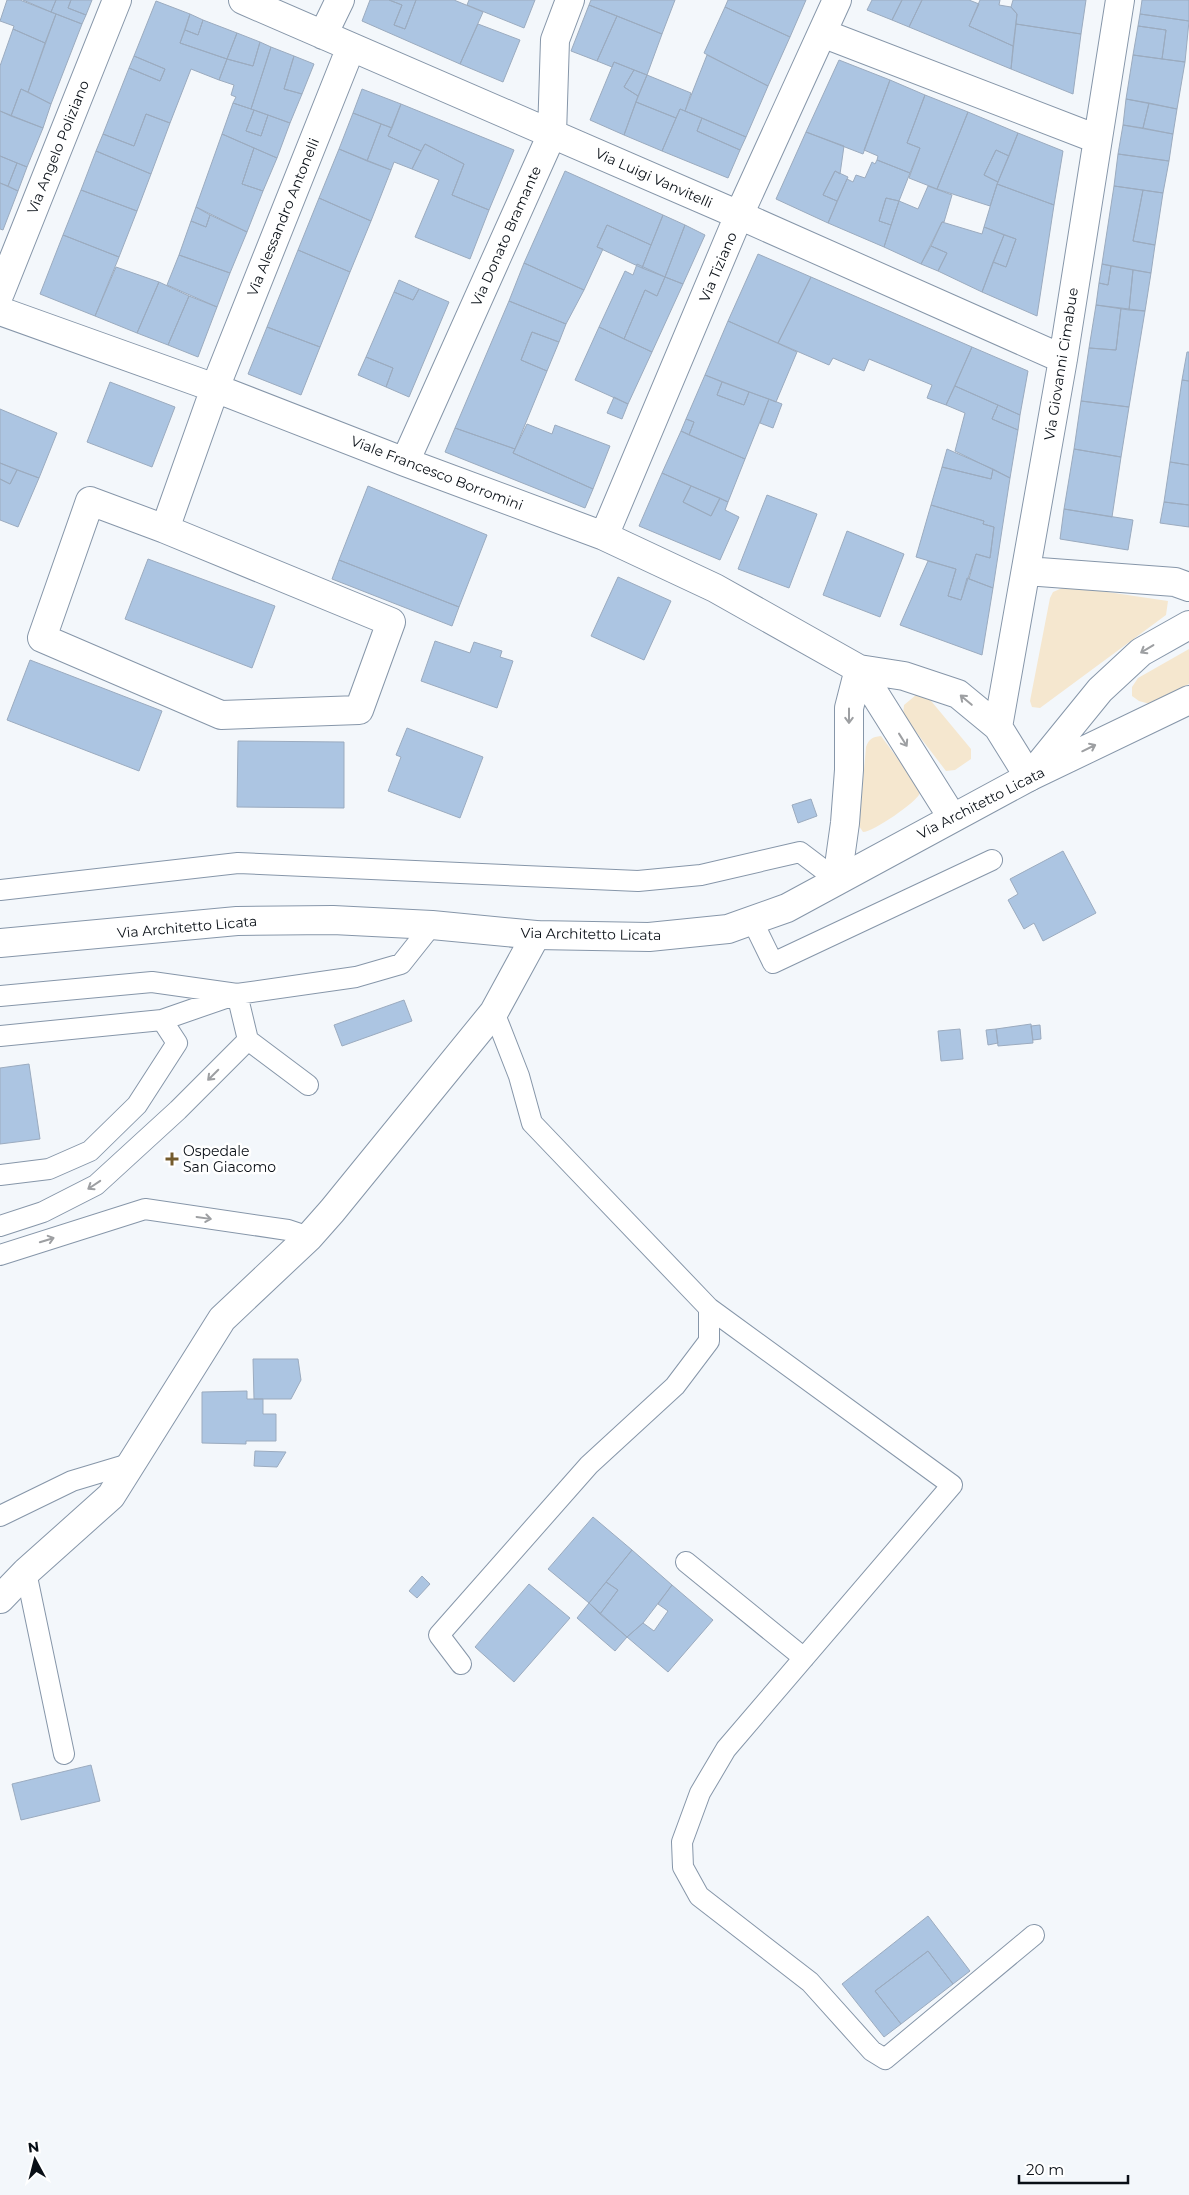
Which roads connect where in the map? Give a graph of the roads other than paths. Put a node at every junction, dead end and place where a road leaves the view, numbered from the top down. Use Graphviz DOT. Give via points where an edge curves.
graph roads {
  1 [pos="117,0"];
  2 [pos="243,0"];
  3 [pos="340,0"];
  4 [pos="570,0"];
  5 [pos="837,0"];
  6 [pos="1120,0"];
  7 [pos="822,33"];
  8 [pos="323,34"];
  9 [pos="351,47"];
  10 [pos="552,134"];
  11 [pos="1097,139"];
  12 [pos="739,215"];
  13 [pos="0,293"];
  14 [pos="0,311"];
  15 [pos="1062,359"];
  16 [pos="215,388"];
  17 [pos="405,462"];
  18 [pos="165,530"];
  19 [pos="604,536"];
  20 [pos="1026,571"];
  21 [pos="1189,587"];
  22 [pos="1189,625"];
  23 [pos="859,669"];
  24 [pos="1189,700"];
  25 [pos="998,727"];
  26 [pos="1029,777"];
  27 [pos="952,817"];
  28 [pos="992,860"];
  29 [pos="837,880"];
  30 [pos="0,890"];
  31 [pos="752,920"];
  32 [pos="432,925"];
  33 [pos="536,934"];
  34 [pos="0,943"];
  35 [pos="237,994"];
  36 [pos="0,996"];
  37 [pos="494,1012"];
  38 [pos="162,1020"];
  39 [pos="0,1036"];
  40 [pos="248,1040"];
  41 [pos="308,1085"];
  42 [pos="0,1175"];
  43 [pos="0,1226"];
  44 [pos="309,1237"];
  45 [pos="0,1255"];
  46 [pos="709,1308"];
  47 [pos="132,1463"];
  48 [pos="0,1516"];
  49 [pos="686,1562"];
  50 [pos="26,1572"];
  51 [pos="0,1599"];
  52 [pos="804,1658"];
  53 [pos="461,1664"];
  54 [pos="64,1754"];
  55 [pos="1034,1935"];
  1 -- 13 [label="street, Via Angelo Poliziano"];
  2 -- 8 [label="street, Via Luigi Vanvitelli"];
  3 -- 8 [label="street"];
  4 -- 10 [label="street, Via Donato Bramante" via="555,40"];
  5 -- 7 [label="street, Via Tiziano"];
  6 -- 11 [label="street, Via Giovanni Cimabue"];
  7 -- 11 [label="street"];
  7 -- 12 [label="street, Via Tiziano"];
  8 -- 9 [label="street, Via Luigi Vanvitelli"];
  9 -- 10 [label="street, Via Luigi Vanvitelli"];
  9 -- 16 [label="street, Via Alessandro Antonelli"];
  10 -- 12 [label="street, Via Luigi Vanvitelli"];
  10 -- 17 [label="street, Via Donato Bramante"];
  11 -- 15 [label="street, Via Giovanni Cimabue"];
  12 -- 15 [label="street, Via Luigi Vanvitelli"];
  12 -- 19 [label="street, Via Tiziano"];
  14 -- 16 [label="street, Viale Francesco Borromini"];
  15 -- 20 [label="street, Via Giovanni Cimabue"];
  16 -- 17 [label="street, Viale Francesco Borromini"];
  16 -- 18 [label="street, Via Alessandro Antonelli"];
  17 -- 19 [label="street, Viale Francesco Borromini"];
  18 -- 18 [label="street" via="90,501 42,638 220,715 360,710 391,622"];
  19 -- 23 [label="street, Viale Francesco Borromini" via="714,588"];
  20 -- 21 [label="street" via="1176,582"];
  20 -- 25 [label="street, Via Giovanni Cimabue"];
  22 -- 26 [label="street, one-way" via="1142,652 1100,690"];
  25 -- 23 [label="street, one-way" via="958,694 904,676"];
  23 -- 27 [label="street, one-way"];
  23 -- 29 [label="street, one-way" via="849,708 846,814"];
  26 -- 24 [label="street, Via Architetto Licata, one-way"];
  25 -- 26 [label="street"];
  26 -- 27 [label="street, Via Architetto Licata"];
  27 -- 29 [label="street, Via Architetto Licata"];
  28 -- 31 [label="lane" via="773,963"];
  29 -- 30 [label="lane" via="800,852 701,875 638,881 238,863"];
  29 -- 31 [label="street, Via Architetto Licata" via="787,908"];
  31 -- 33 [label="street, Via Architetto Licata" via="728,929 649,937"];
  32 -- 33 [label="street, Via Architetto Licata"];
  32 -- 34 [label="street, Via Architetto Licata" via="333,920 238,921"];
  32 -- 35 [label="lane" via="401,964 356,977"];
  33 -- 37 [label="street"];
  35 -- 36 [label="lane" via="152,982"];
  35 -- 38 [label="lane"];
  35 -- 40 [label="lane"];
  37 -- 44 [label="street"];
  37 -- 46 [label="lane" via="520,1076 532,1123"];
  38 -- 39 [label="lane"];
  38 -- 42 [label="lane" via="177,1043 137,1105 90,1151 49,1169"];
  40 -- 41 [label="lane"];
  40 -- 43 [label="lane, one-way" via="96,1185 43,1212"];
  45 -- 44 [label="lane, one-way" via="145,1209 288,1230"];
  44 -- 47 [label="street" via="222,1319"];
  46 -- 52 [label="lane" via="952,1485"];
  46 -- 53 [label="lane" via="708,1341 675,1386 589,1465 439,1635"];
  47 -- 48 [label="lane" via="72,1481"];
  47 -- 50 [label="street" via="111,1496"];
  49 -- 52 [label="lane"];
  50 -- 51 [label="street"];
  50 -- 54 [label="lane"];
  52 -- 55 [label="lane" via="726,1749 700,1793 682,1842 683,1867 699,1896 810,1982 872,2051 885,2059"];
}
